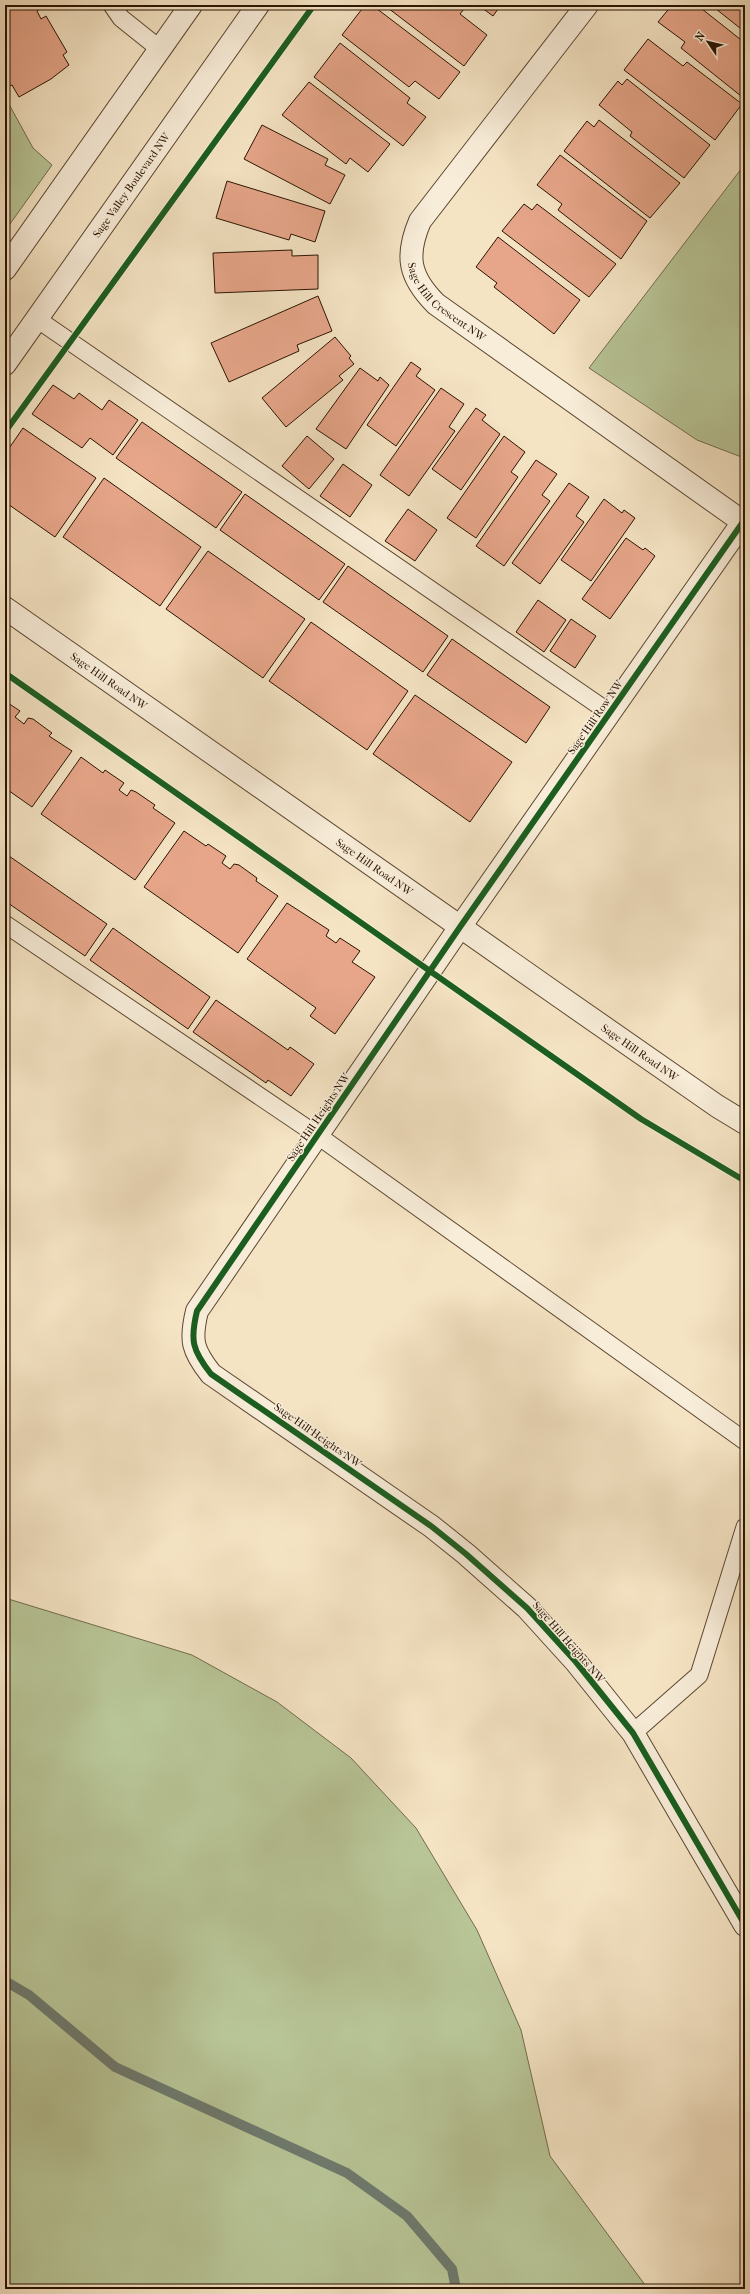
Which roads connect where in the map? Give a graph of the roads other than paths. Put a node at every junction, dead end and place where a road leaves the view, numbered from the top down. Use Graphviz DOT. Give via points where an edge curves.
graph roads {
  1 [pos="112,5"];
  2 [pos="191,5"];
  3 [pos="258,5"];
  4 [pos="587,5"];
  5 [pos="161,50"];
  6 [pos="5,269"];
  7 [pos="37,319"];
  8 [pos="5,364"];
  9 [pos="744,521"];
  10 [pos="5,608"];
  11 [pos="610,714"];
  12 [pos="5,924"];
  13 [pos="460,927"];
  14 [pos="745,1123"];
  15 [pos="317,1135"];
  16 [pos="745,1441"];
  17 [pos="745,1527"];
  18 [pos="633,1733"];
  19 [pos="745,1925"];
  1 -- 5 [label="lane" via="121,18"];
  2 -- 5 [label="street"];
  3 -- 7 [label="street, Sage Valley Boulevard NW"];
  4 -- 9 [label="street, Sage Hill Crescent NW" via="420,221 411,248 415,278 436,304"];
  5 -- 6 [label="street"];
  7 -- 8 [label="street, Sage Valley Boulevard NW"];
  7 -- 11 [label="lane"];
  9 -- 11 [label="street, Sage Hill Row NW"];
  10 -- 13 [label="street, Sage Hill Road NW"];
  11 -- 13 [label="street, Sage Hill Row NW"];
  12 -- 15 [label="lane"];
  13 -- 14 [label="street, Sage Hill Road NW"];
  13 -- 15 [label="street, Sage Hill Heights NW"];
  15 -- 16 [label="lane"];
  15 -- 18 [label="street, Sage Hill Heights NW" via="197,1310 192,1332 198,1356 211,1374 431,1526 466,1554 527,1608 576,1662"];
  17 -- 18 [label="lane" via="699,1675"];
  18 -- 19 [label="street, Sage Hill Heights NW"];
}
